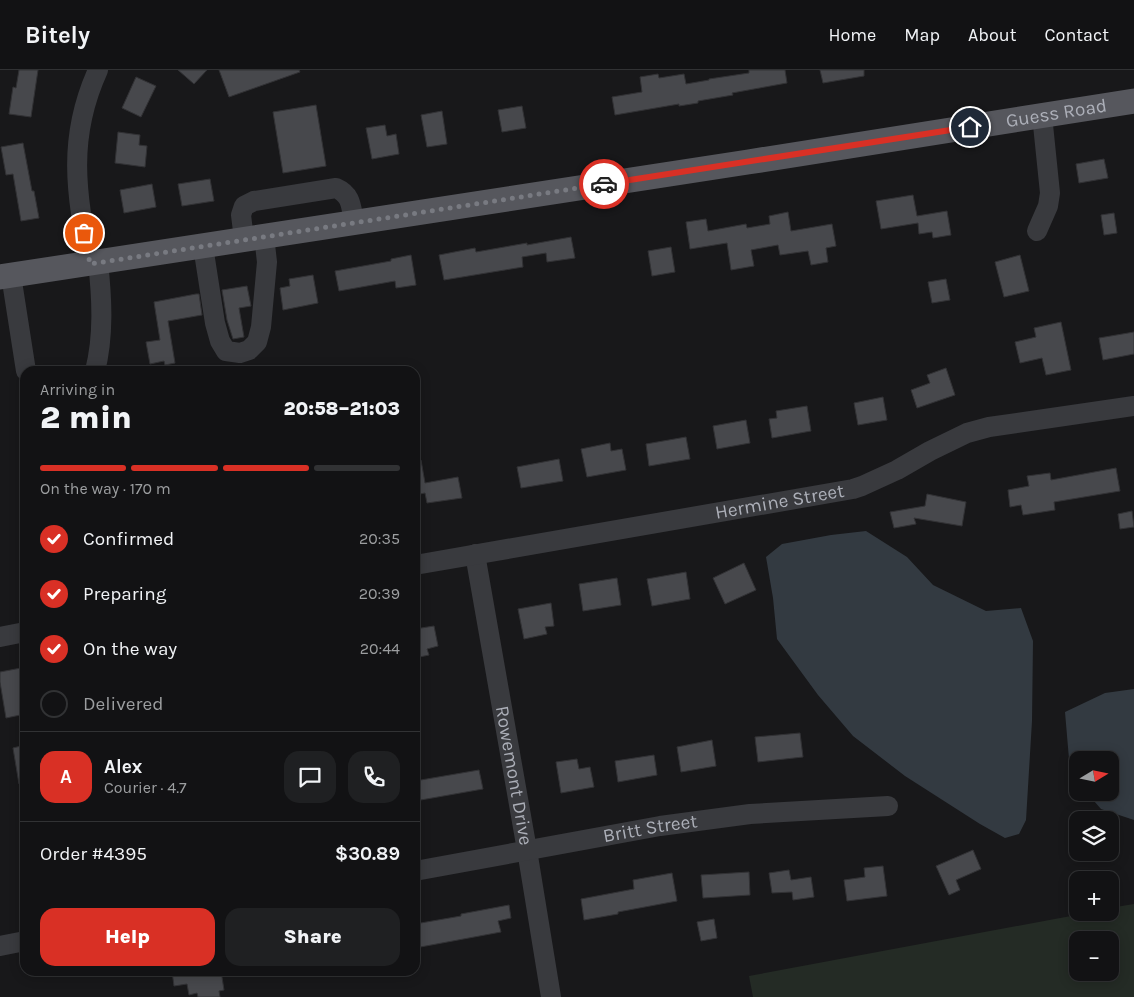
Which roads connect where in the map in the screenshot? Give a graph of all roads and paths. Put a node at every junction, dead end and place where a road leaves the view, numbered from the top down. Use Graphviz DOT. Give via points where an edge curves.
graph roads {
  1 [pos="98,70"];
  2 [pos="1134,101"];
  3 [pos="1042,116"];
  4 [pos="354,222"];
  5 [pos="1037,231"];
  6 [pos="254,238"];
  7 [pos="204,246"];
  8 [pos="94,263"];
  9 [pos="5,276"];
  10 [pos="25,366"];
  11 [pos="96,366"];
  12 [pos="1134,406"];
  13 [pos="475,554"];
  14 [pos="420,564"];
  15 [pos="20,633"];
  16 [pos="0,637"];
  17 [pos="888,806"];
  18 [pos="527,850"];
  19 [pos="420,870"];
  20 [pos="20,942"];
  21 [pos="0,946"];
  22 [pos="551,997"];
  1 -- 8 [label="street" via="82,119 76,154 80,208"];
  2 -- 3 [label="main road, Guess Road"];
  3 -- 4 [label="main road, Guess Road"];
  3 -- 5 [label="street" via="1050,193"];
  4 -- 6 [label="main road, Guess Road"];
  4 -- 6 [label="street" via="350,199 336,188 254,201 244,206 241,215"];
  6 -- 7 [label="main road, Guess Road"];
  6 -- 7 [label="street" via="267,262 261,327 257,342 240,353 226,351 220,341"];
  7 -- 8 [label="main road, Guess Road"];
  8 -- 9 [label="main road, Guess Road"];
  8 -- 11 [label="street" via="102,297"];
  9 -- 10 [label="street"];
  12 -- 13 [label="street, Hermine Street" via="966,433 853,489"];
  13 -- 14 [label="street, Hermine Street"];
  13 -- 18 [label="street, Rowemont Drive"];
  15 -- 16 [label="street"];
  17 -- 18 [label="street, Britt Street" via="750,814"];
  18 -- 19 [label="street, Britt Street"];
  18 -- 22 [label="street, Rowemont Drive"];
  20 -- 21 [label="street"];
}
